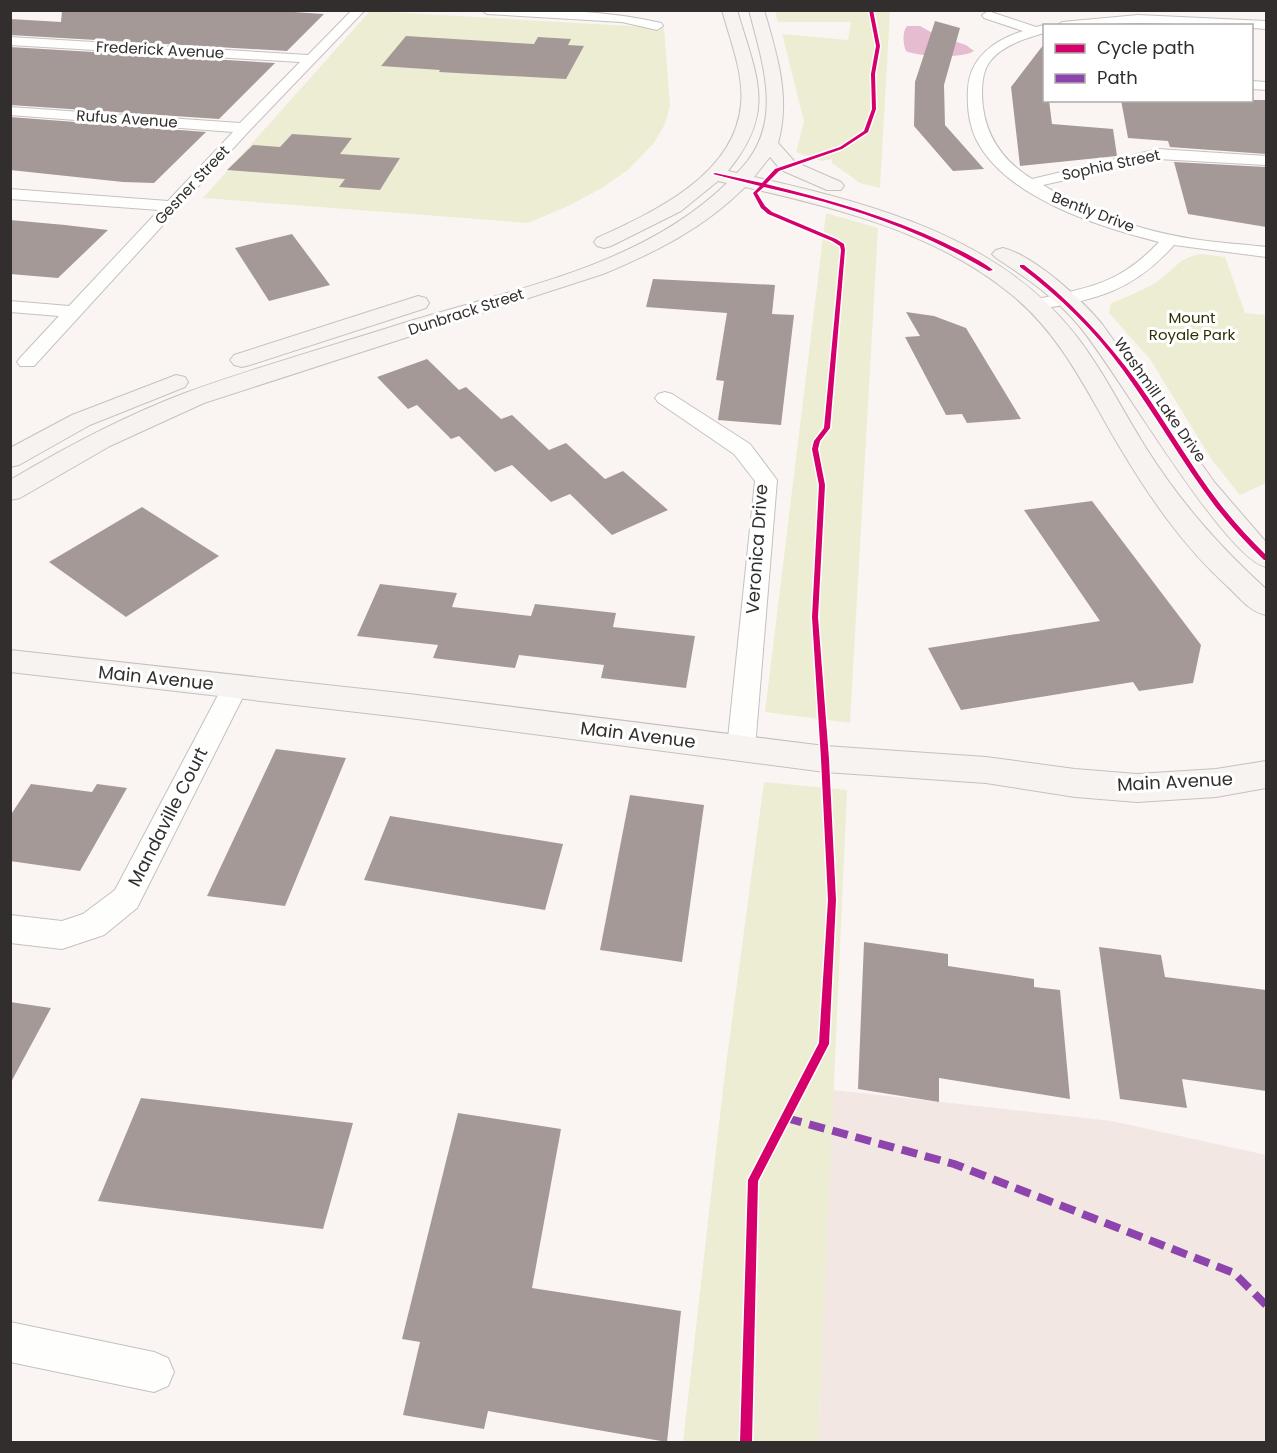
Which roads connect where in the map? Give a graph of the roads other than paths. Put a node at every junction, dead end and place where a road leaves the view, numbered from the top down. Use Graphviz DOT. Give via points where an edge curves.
graph roads {
  1 [pos="359,10"];
  2 [pos="487,10"];
  3 [pos="729,10"];
  4 [pos="756,10"];
  5 [pos="1262,10"];
  6 [pos="988,15"];
  7 [pos="1266,17"];
  8 [pos="1083,24"];
  9 [pos="1229,24"];
  10 [pos="657,26"];
  11 [pos="1040,30"];
  12 [pos="10,41"];
  13 [pos="310,59"];
  14 [pos="10,111"];
  15 [pos="244,128"];
  16 [pos="769,144"];
  17 [pos="1266,160"];
  18 [pos="718,170"];
  19 [pos="745,176"];
  20 [pos="1029,184"];
  21 [pos="855,193"];
  22 [pos="10,194"];
  23 [pos="832,202"];
  24 [pos="173,206"];
  25 [pos="712,208"];
  26 [pos="1171,239"];
  27 [pos="583,250"];
  28 [pos="1266,252"];
  29 [pos="439,297"];
  30 [pos="1066,299"];
  31 [pos="1036,305"];
  32 [pos="10,306"];
  33 [pos="72,312"];
  34 [pos="27,362"];
  35 [pos="226,365"];
  36 [pos="193,376"];
  37 [pos="665,398"];
  38 [pos="10,459"];
  39 [pos="10,492"];
  40 [pos="1266,558"];
  41 [pos="1266,605"];
  42 [pos="10,661"];
  43 [pos="235,687"];
  44 [pos="741,748"];
  45 [pos="1266,775"];
  46 [pos="10,929"];
  47 [pos="10,1342"];
  48 [pos="154,1372"];
  1 -- 13 [label="street, Gesner Street"];
  2 -- 10 [label="street" via="622,18"];
  3 -- 18 [label="main road" via="751,105 735,150"];
  4 -- 16 [label="main road, Dunbrack Street" via="775,77 776,107"];
  5 -- 7 [label="street"];
  6 -- 11 [label="street"];
  8 -- 9 [label="street" via="1137,19"];
  11 -- 20 [label="street, Bently Drive" via="1011,40 990,53 981,64 975,83 978,126 984,142 1002,164"];
  12 -- 13 [label="street, Frederick Avenue"];
  13 -- 15 [label="street, Gesner Street"];
  14 -- 15 [label="street, Rufus Avenue"];
  15 -- 24 [label="street, Gesner Street"];
  16 -- 19 [label="main road, Dunbrack Street"];
  16 -- 21 [label="main road" via="782,161 799,173"];
  17 -- 20 [label="street, Sophia Street" via="1158,154"];
  18 -- 19 [label="main road, Washmill Lake Drive"];
  18 -- 27 [label="main road" via="636,228"];
  19 -- 21 [label="main road, Washmill Lake Drive"];
  19 -- 23 [label="main road, Washmill Lake Drive"];
  19 -- 25 [label="main road, Dunbrack Street"];
  20 -- 26 [label="street, Bently Drive" via="1079,210"];
  21 -- 30 [label="main road, Washmill Lake Drive" via="924,215 989,245"];
  22 -- 24 [label="street"];
  23 -- 25 [label="main road" via="759,199"];
  23 -- 31 [label="main road, Washmill Lake Drive" via="900,224 958,250"];
  24 -- 33 [label="street, Gesner Street"];
  25 -- 39 [label="main road, Dunbrack Street" via="657,242 580,274 155,413"];
  26 -- 28 [label="street, Bently Drive"];
  26 -- 30 [label="street" via="1136,275 1096,293"];
  29 -- 35 [label="main road, Dunbrack Street"];
  30 -- 31 [label="street"];
  30 -- 40 [label="main road, Washmill Lake Drive" via="1119,362 1214,500"];
  31 -- 41 [label="main road, Washmill Lake Drive" via="1071,345 1143,464 1185,523 1215,558"];
  32 -- 33 [label="street"];
  33 -- 34 [label="street, Gesner Street"];
  36 -- 38 [label="main road" via="81,420"];
  37 -- 44 [label="street, Veronica Drive" via="742,449 766,480"];
  42 -- 43 [label="main road, Main Avenue"];
  43 -- 44 [label="main road, Main Avenue"];
  43 -- 46 [label="street, Mandaville Court" via="126,899 93,925 62,935"];
  44 -- 45 [label="main road, Main Avenue" via="1137,788"];
  47 -- 48 [label="street"];
}
